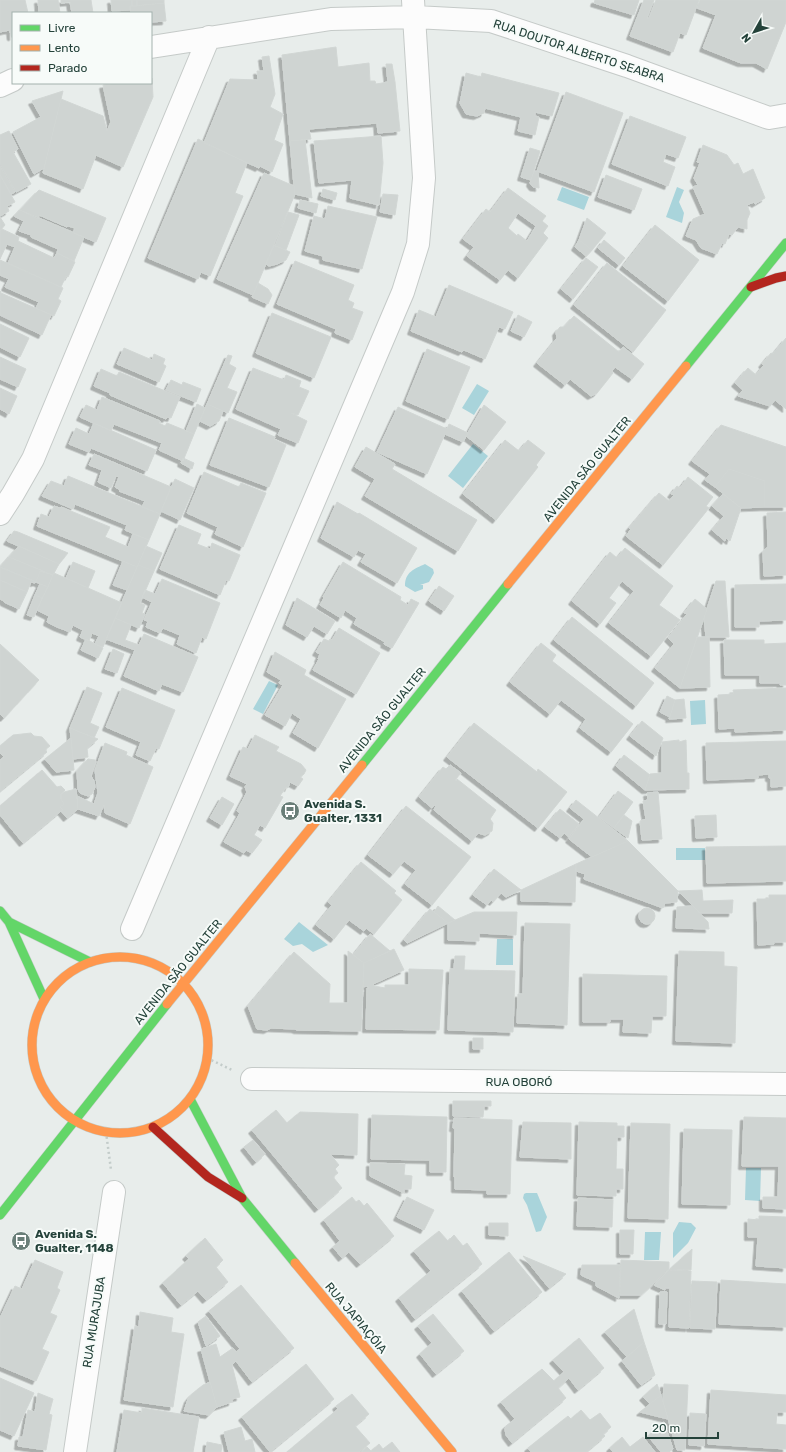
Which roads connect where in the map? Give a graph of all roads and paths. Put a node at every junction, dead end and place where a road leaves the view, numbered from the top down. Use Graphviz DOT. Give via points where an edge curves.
graph roads {
  1 [pos="414,9"];
  2 [pos="209,37"];
  3 [pos="152,47"];
  4 [pos="12,80"];
  5 [pos="0,86"];
  6 [pos="786,115"];
  7 [pos="786,243"];
  8 [pos="786,276"];
  9 [pos="750,287"];
  10 [pos="0,514"];
  11 [pos="0,910"];
  12 [pos="9,922"];
  13 [pos="132,929"];
  14 [pos="90,962"];
  15 [pos="183,984"];
  16 [pos="44,999"];
  17 [pos="252,1079"];
  18 [pos="786,1084"];
  19 [pos="190,1099"];
  20 [pos="75,1121"];
  21 [pos="153,1127"];
  22 [pos="106,1132"];
  23 [pos="114,1192"];
  24 [pos="242,1198"];
  25 [pos="0,1215"];
  26 [pos="74,1452"];
  27 [pos="452,1452"];
  1 -- 2 [label="street, RUA DOUTOR ALBERTO SEABRA"];
  1 -- 6 [label="street, RUA DOUTOR ALBERTO SEABRA" via="490,22 627,66 769,118"];
  1 -- 13 [label="street" via="424,178 418,244 403,292"];
  2 -- 3 [label="street, RUA DOUTOR ALBERTO SEABRA"];
  2 -- 10 [label="street" via="33,459"];
  4 -- 5 [label="street"];
  7 -- 9 [label="street, AVENIDA SÃO GUALTER"];
  8 -- 9 [label="street"];
  9 -- 15 [label="street, AVENIDA SÃO GUALTER"];
  11 -- 12 [label="street"];
  12 -- 14 [label="street"];
  12 -- 16 [label="street"];
  14 -- 15 [label="street" via="115,957 140,959 163,968"];
  14 -- 16 [label="street" via="64,977"];
  15 -- 19 [label="street" via="199,1006 207,1031 207,1058 201,1080"];
  15 -- 20 [label="street, AVENIDA SÃO GUALTER"];
  16 -- 20 [label="street" via="35,1021 32,1043 34,1066 43,1088 57,1106"];
  17 -- 18 [label="street, RUA OBORÓ"];
  19 -- 21 [label="street" via="174,1115"];
  19 -- 24 [label="street, RUA JAPIAÇÓIA"];
  20 -- 22 [label="street"];
  20 -- 25 [label="street, AVENIDA SÃO GUALTER"];
  21 -- 22 [label="street" via="130,1133"];
  21 -- 24 [label="street, RUA JAPIAÇÓIA" via="208,1177"];
  22 -- 23 [label="path"];
  23 -- 26 [label="street, RUA MURAJUBA"];
  24 -- 27 [label="street, RUA JAPIAÇÓIA"];
}
